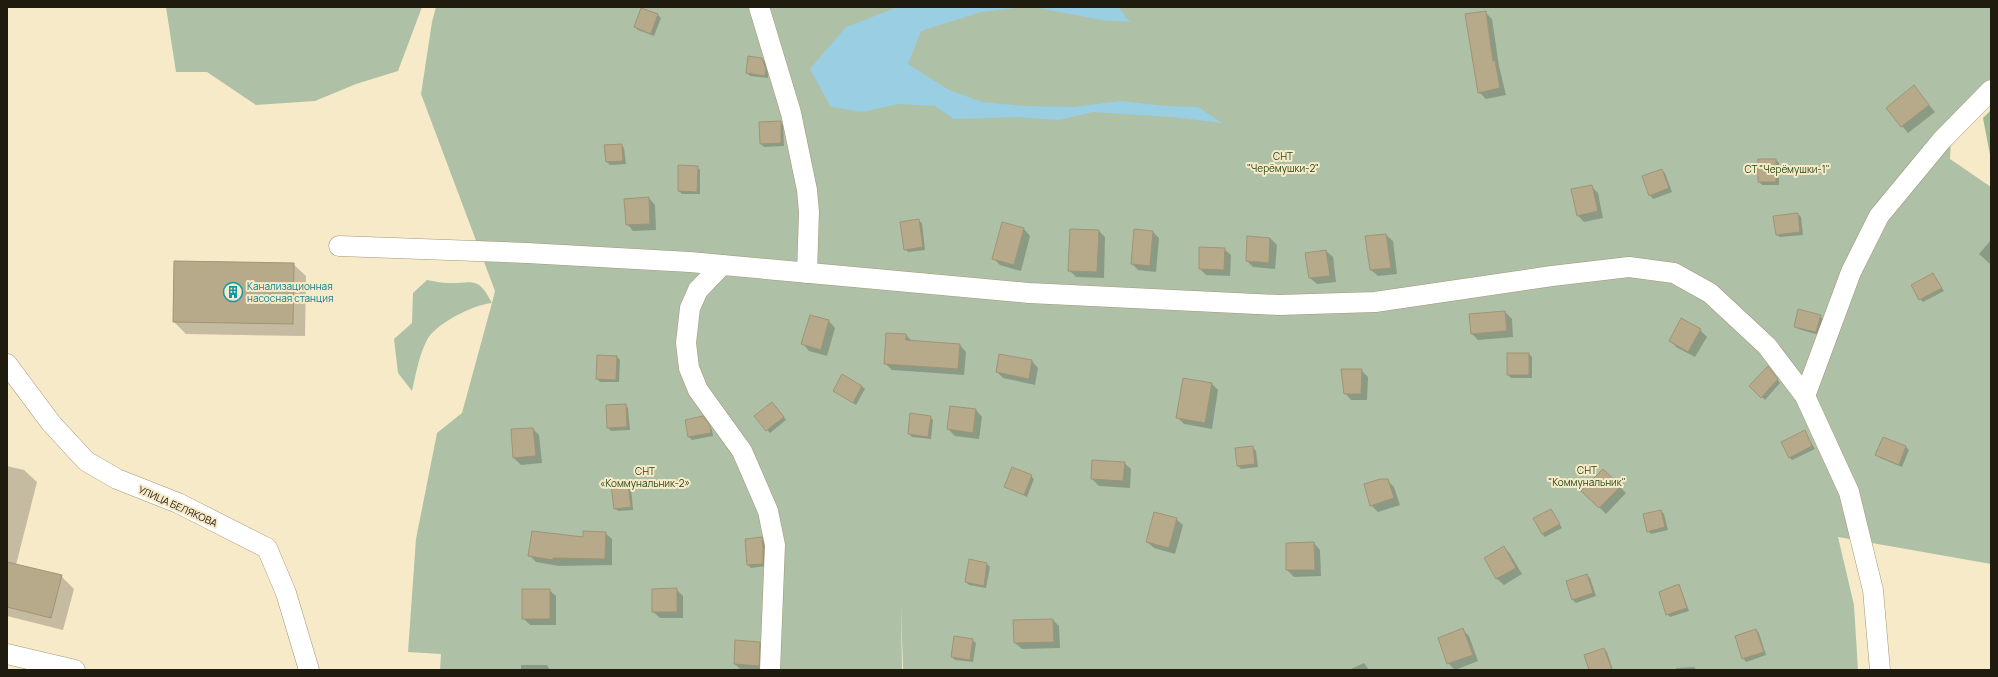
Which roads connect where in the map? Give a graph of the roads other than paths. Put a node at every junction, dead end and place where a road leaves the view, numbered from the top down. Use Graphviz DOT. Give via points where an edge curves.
graph roads {
  1 [pos="759,7"];
  2 [pos="1991,90"];
  3 [pos="339,246"];
  4 [pos="722,265"];
  5 [pos="807,273"];
  6 [pos="7,364"];
  7 [pos="1805,396"];
  8 [pos="7,654"];
  9 [pos="75,670"];
  10 [pos="309,670"];
  11 [pos="770,670"];
  12 [pos="1880,670"];
  1 -- 5 [label="street" via="791,113 807,190"];
  2 -- 7 [label="street" via="1941,141 1879,216 1850,272"];
  3 -- 4 [label="street" via="527,253"];
  4 -- 5 [label="street"];
  4 -- 11 [label="street" via="698,290 690,308 686,343 689,368 698,390 742,451 768,511 775,545"];
  5 -- 7 [label="street" via="1029,293 1279,305 1375,302 1567,274 1644,269 1674,273 1710,293 1767,346"];
  6 -- 10 [label="street, УЛИЦА БЕЛЯКОВА" via="51,423 86,461 116,479 178,503 267,548 286,592"];
  7 -- 12 [label="street" via="1849,492 1873,590"];
  8 -- 9 [label="street"];
}
